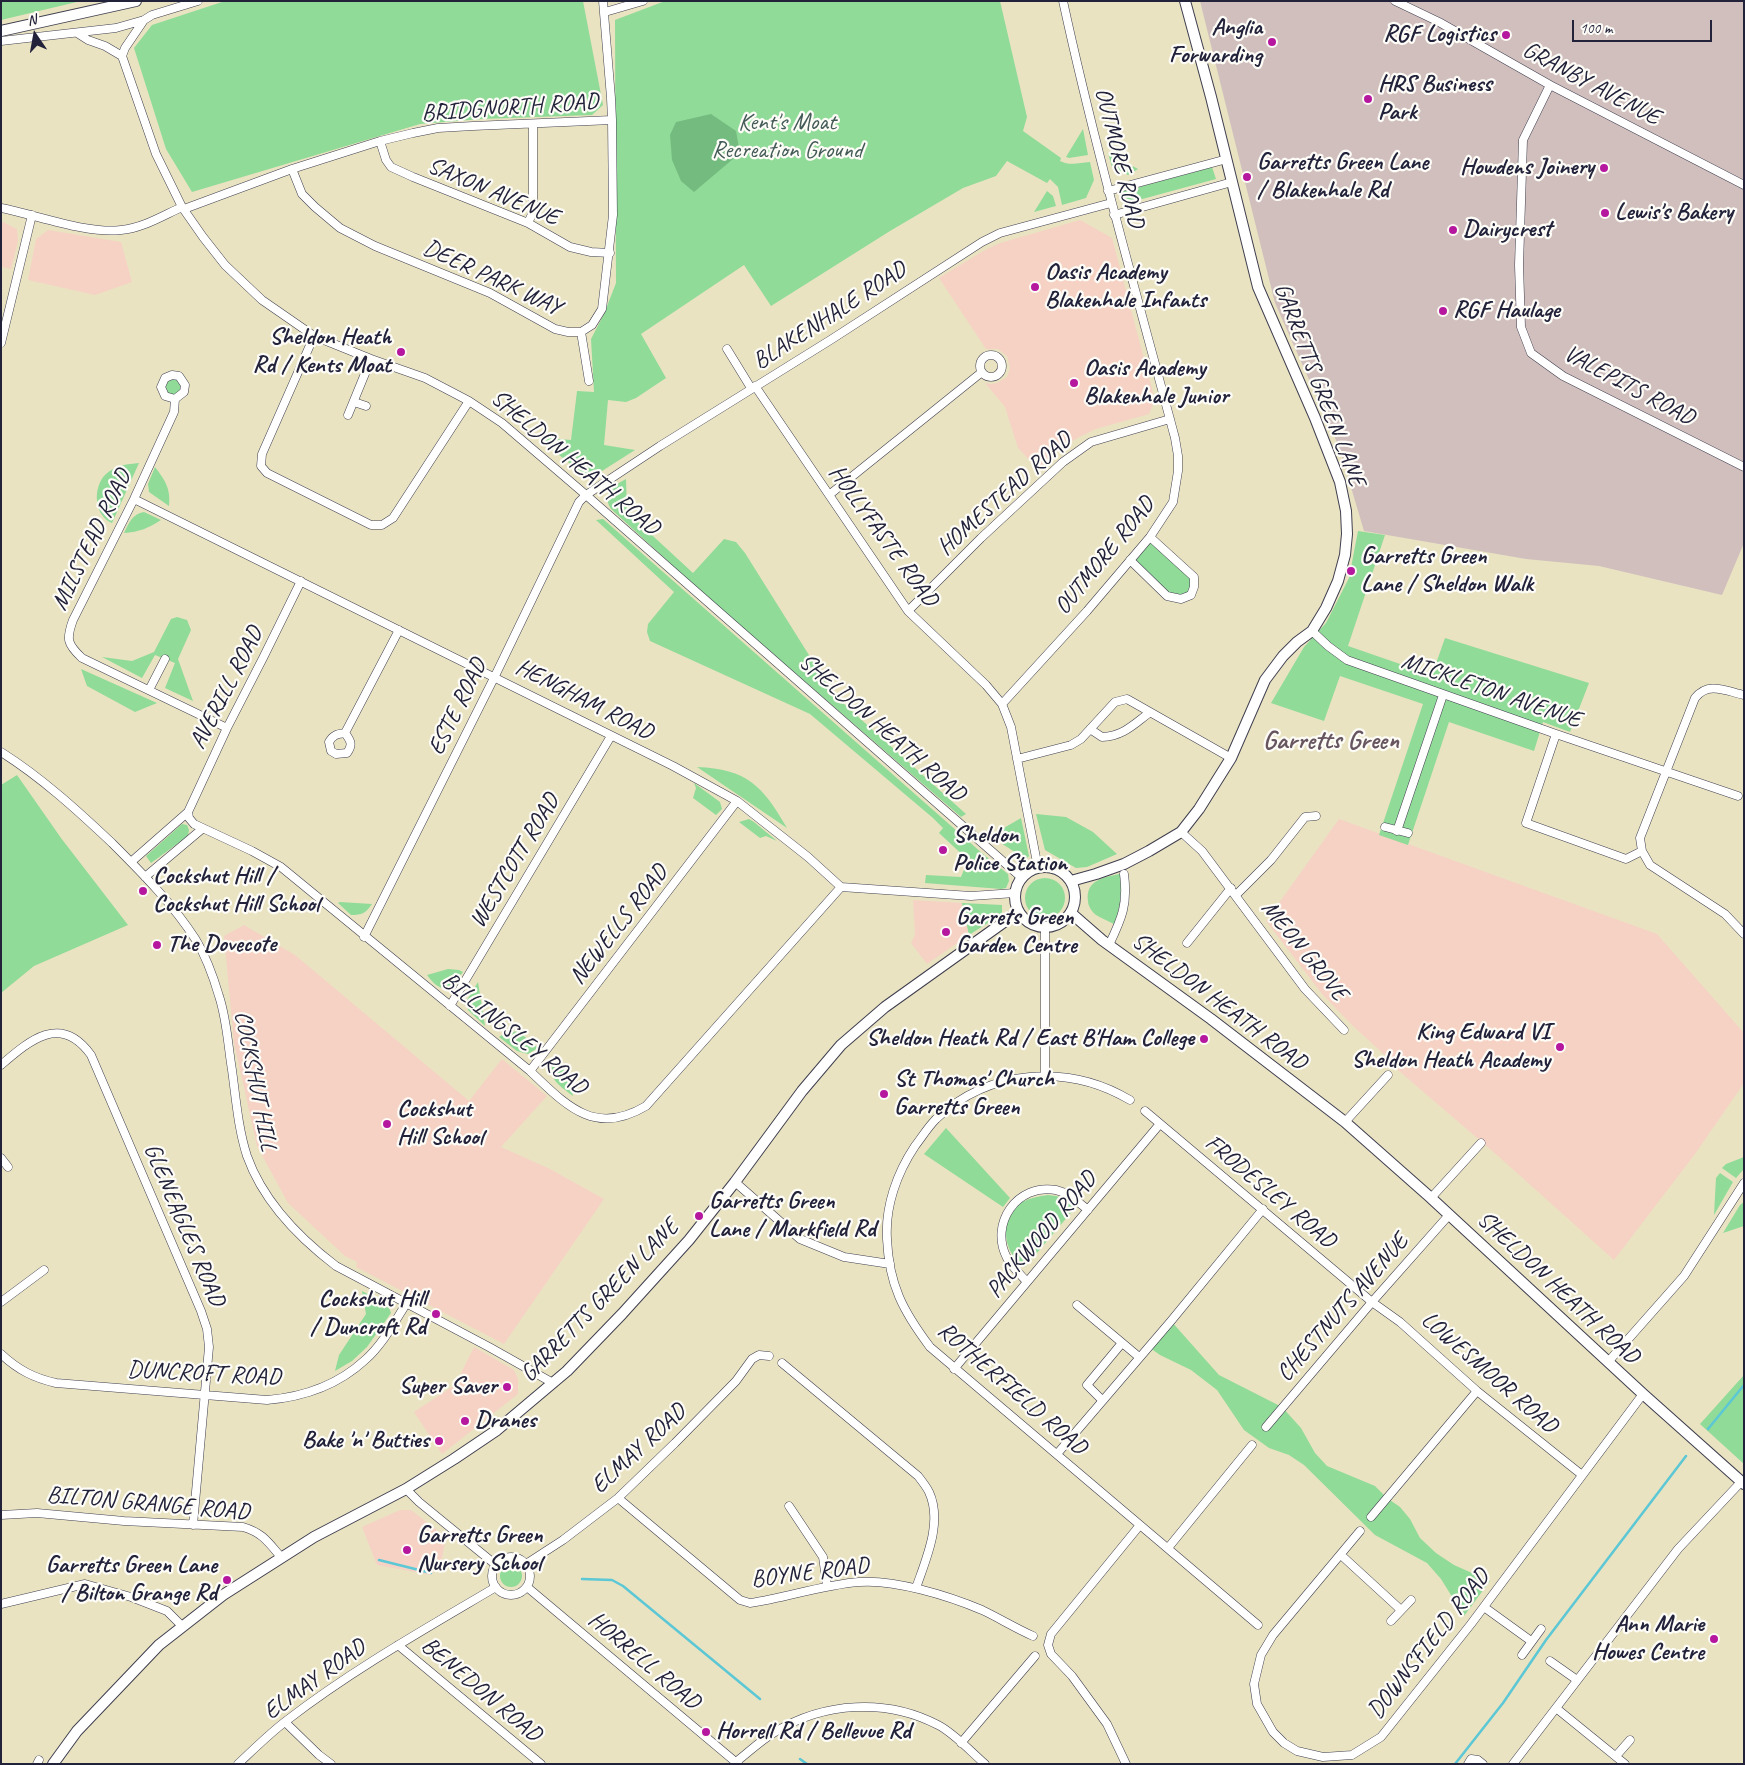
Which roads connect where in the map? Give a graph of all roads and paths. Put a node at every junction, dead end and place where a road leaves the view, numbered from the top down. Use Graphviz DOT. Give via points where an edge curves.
graph roads {
  1 [pos="136,1"];
  2 [pos="198,1"];
  3 [pos="603,1"];
  4 [pos="643,1"];
  5 [pos="1063,1"];
  6 [pos="1185,1"];
  7 [pos="1395,1"];
  8 [pos="108,4"];
  9 [pos="605,12"];
  10 [pos="144,20"];
  11 [pos="1,31"];
  12 [pos="77,33"];
  13 [pos="1,41"];
  14 [pos="122,56"];
  15 [pos="1550,85"];
  16 [pos="612,120"];
  17 [pos="533,124"];
  18 [pos="380,141"];
  19 [pos="1227,159"];
  20 [pos="292,169"];
  21 [pos="1232,182"];
  22 [pos="1744,185"];
  23 [pos="1108,191"];
  24 [pos="1110,203"];
  25 [pos="1,208"];
  26 [pos="183,208"];
  27 [pos="32,215"];
  28 [pos="1114,216"];
  29 [pos="528,222"];
  30 [pos="610,253"];
  31 [pos="581,332"];
  32 [pos="314,336"];
  33 [pos="1,343"];
  34 [pos="727,349"];
  35 [pos="371,359"];
  36 [pos="982,372"];
  37 [pos="589,381"];
  38 [pos="753,387"];
  39 [pos="175,399"];
  40 [pos="469,401"];
  41 [pos="354,402"];
  42 [pos="366,406"];
  43 [pos="348,415"];
  44 [pos="1170,419"];
  45 [pos="1744,467"];
  46 [pos="586,495"];
  47 [pos="829,495"];
  48 [pos="134,499"];
  49 [pos="1150,538"];
  50 [pos="1130,560"];
  51 [pos="301,581"];
  52 [pos="908,611"];
  53 [pos="398,630"];
  54 [pos="1312,631"];
  55 [pos="165,659"];
  56 [pos="495,676"];
  57 [pos="149,690"];
  58 [pos="1443,695"];
  59 [pos="1744,695"];
  60 [pos="1002,704"];
  61 [pos="1149,713"];
  62 [pos="227,728"];
  63 [pos="1090,729"];
  64 [pos="345,733"];
  65 [pos="1556,734"];
  66 [pos="611,736"];
  67 [pos="1,752"];
  68 [pos="1231,758"];
  69 [pos="1017,759"];
  70 [pos="1665,771"];
  71 [pos="1738,796"];
  72 [pos="737,801"];
  73 [pos="188,812"];
  74 [pos="1316,816"];
  75 [pos="1385,827"];
  76 [pos="202,829"];
  77 [pos="1397,830"];
  78 [pos="1181,832"];
  79 [pos="1408,833"];
  80 [pos="1642,851"];
  81 [pos="131,862"];
  82 [pos="1038,868"];
  83 [pos="1124,874"];
  84 [pos="145,877"];
  85 [pos="1022,878"];
  86 [pos="1071,882"];
  87 [pos="841,887"];
  88 [pos="1233,891"];
  89 [pos="1015,893"];
  90 [pos="1018,912"];
  91 [pos="1071,912"];
  92 [pos="1046,928"];
  93 [pos="1744,934"];
  94 [pos="364,937"];
  95 [pos="1187,943"];
  96 [pos="1109,945"];
  97 [pos="450,1006"];
  98 [pos="1344,1030"];
  99 [pos="1,1065"];
  100 [pos="530,1071"];
  101 [pos="1388,1075"];
  102 [pos="1045,1076"];
  103 [pos="1130,1100"];
  104 [pos="1145,1111"];
  105 [pos="1345,1122"];
  106 [pos="1159,1125"];
  107 [pos="1482,1143"];
  108 [pos="1,1158"];
  109 [pos="8,1167"];
  110 [pos="735,1182"];
  111 [pos="1743,1184"];
  112 [pos="1431,1198"];
  113 [pos="1262,1209"];
  114 [pos="1088,1210"];
  115 [pos="1449,1215"];
  116 [pos="890,1264"];
  117 [pos="44,1270"];
  118 [pos="1027,1282"];
  119 [pos="1,1302"];
  120 [pos="1372,1302"];
  121 [pos="406,1304"];
  122 [pos="1077,1305"];
  123 [pos="1122,1343"];
  124 [pos="1,1354"];
  125 [pos="769,1356"];
  126 [pos="1139,1358"];
  127 [pos="1608,1362"];
  128 [pos="782,1363"];
  129 [pos="954,1369"];
  130 [pos="553,1383"];
  131 [pos="1477,1391"];
  132 [pos="1643,1394"];
  133 [pos="204,1395"];
  134 [pos="1102,1400"];
  135 [pos="1266,1427"];
  136 [pos="1252,1445"];
  137 [pos="1057,1454"];
  138 [pos="1582,1475"];
  139 [pos="1742,1483"];
  140 [pos="406,1489"];
  141 [pos="618,1498"];
  142 [pos="789,1506"];
  143 [pos="1,1515"];
  144 [pos="1370,1517"];
  145 [pos="194,1525"];
  146 [pos="1140,1525"];
  147 [pos="1360,1530"];
  148 [pos="1168,1548"];
  149 [pos="1341,1555"];
  150 [pos="281,1557"];
  151 [pos="526,1564"];
  152 [pos="496,1565"];
  153 [pos="827,1586"];
  154 [pos="496,1587"];
  155 [pos="526,1587"];
  156 [pos="916,1588"];
  157 [pos="1411,1600"];
  158 [pos="1,1604"];
  159 [pos="1484,1608"];
  160 [pos="1401,1610"];
  161 [pos="1391,1620"];
  162 [pos="1258,1625"];
  163 [pos="182,1626"];
  164 [pos="1541,1629"];
  165 [pos="1033,1636"];
  166 [pos="1531,1641"];
  167 [pos="398,1645"];
  168 [pos="1522,1655"];
  169 [pos="1034,1656"];
  170 [pos="1550,1661"];
  171 [pos="1578,1680"];
  172 [pos="1556,1708"];
  173 [pos="285,1722"];
  174 [pos="1630,1740"];
  175 [pos="961,1743"];
  176 [pos="1352,1755"];
  177 [pos="1616,1756"];
  178 [pos="737,1763"];
  179 [pos="52,1764"];
  180 [pos="238,1764"];
  181 [pos="331,1764"];
  182 [pos="541,1764"];
  183 [pos="985,1764"];
  184 [pos="1126,1764"];
  185 [pos="1353,1764"];
  186 [pos="1468,1764"];
  187 [pos="1483,1764"];
  188 [pos="1513,1764"];
  189 [pos="1625,1764"];
  1 -- 8 [label="street"];
  2 -- 10 [label="street"];
  3 -- 9 [label="street, BRIDGNORTH ROAD"];
  4 -- 9 [label="street"];
  5 -- 23 [label="street, OUTMORE ROAD"];
  6 -- 19 [label="street, GARRETTS GREEN LANE"];
  7 -- 15 [label="street, GRANBY AVENUE" via="1439,22"];
  8 -- 11 [label="street"];
  9 -- 16 [label="street, BRIDGNORTH ROAD"];
  10 -- 12 [label="street" via="116,28"];
  10 -- 14 [label="street"];
  12 -- 13 [label="street"];
  12 -- 14 [label="street"];
  14 -- 26 [label="street, SHELDON HEATH ROAD" via="156,154"];
  15 -- 22 [label="street, GRANBY AVENUE"];
  15 -- 45 [label="street, VALEPITS ROAD" via="1523,140 1519,265 1521,327 1531,353 1563,376"];
  16 -- 17 [label="street, BRIDGNORTH ROAD"];
  16 -- 30 [label="street, DEER PARK WAY"];
  17 -- 18 [label="street, BRIDGNORTH ROAD" via="438,128"];
  17 -- 29 [label="street" via="533,212"];
  18 -- 20 [label="street, BRIDGNORTH ROAD"];
  18 -- 29 [label="street, SAXON AVENUE" via="391,167"];
  19 -- 21 [label="street, GARRETTS GREEN LANE"];
  19 -- 23 [label="street"];
  20 -- 26 [label="street, BRIDGNORTH ROAD"];
  20 -- 31 [label="street, DEER PARK WAY" via="302,194 340,228 375,246 490,293 555,330"];
  21 -- 28 [label="street"];
  21 -- 54 [label="street, GARRETTS GREEN LANE" via="1258,287 1330,455 1346,511 1345,555 1326,608"];
  23 -- 24 [label="street, OUTMORE ROAD"];
  24 -- 28 [label="street, OUTMORE ROAD"];
  24 -- 38 [label="street, BLAKENHALE ROAD" via="1000,233 982,242"];
  25 -- 27 [label="street, BRIDGNORTH ROAD"];
  26 -- 27 [label="street, BRIDGNORTH ROAD" via="141,226 122,230 99,231"];
  26 -- 32 [label="street, SHELDON HEATH ROAD" via="225,265 262,300"];
  27 -- 33 [label="street"];
  28 -- 44 [label="street, OUTMORE ROAD"];
  29 -- 30 [label="street, SAXON AVENUE" via="570,247"];
  30 -- 31 [label="street, DEER PARK WAY" via="602,309 592,325"];
  31 -- 37 [label="street"];
  32 -- 35 [label="street, SHELDON HEATH ROAD"];
  32 -- 40 [label="street" via="262,454 261,466 267,473 371,525 382,525 393,518"];
  34 -- 38 [label="street, HOLLYFASTE ROAD"];
  35 -- 40 [label="street, SHELDON HEATH ROAD" via="425,378"];
  35 -- 41 [label="street"];
  36 -- 47 [label="street"];
  38 -- 46 [label="street, BLAKENHALE ROAD"];
  38 -- 47 [label="street, HOLLYFASTE ROAD"];
  39 -- 48 [label="street, MILSTEAD ROAD" via="170,424"];
  40 -- 46 [label="street, SHELDON HEATH ROAD" via="502,423"];
  41 -- 42 [label="street"];
  41 -- 43 [label="street"];
  44 -- 49 [label="street, OUTMORE ROAD" via="1178,456 1173,502"];
  44 -- 52 [label="street, HOMESTEAD ROAD" via="1091,442 1063,462"];
  46 -- 56 [label="street, ESTE ROAD" via="579,502"];
  46 -- 85 [label="street, SHELDON HEATH ROAD"];
  47 -- 52 [label="street, HOLLYFASTE ROAD"];
  48 -- 51 [label="street, HENGHAM ROAD"];
  48 -- 57 [label="street, MILSTEAD ROAD" via="68,632 70,646 82,658"];
  49 -- 50 [label="street, OUTMORE ROAD"];
  49 -- 50 [label="street" via="1194,577 1191,595 1181,599 1167,596"];
  50 -- 60 [label="street, OUTMORE ROAD"];
  51 -- 53 [label="street, HENGHAM ROAD"];
  51 -- 62 [label="street, AVERILL ROAD"];
  52 -- 60 [label="street, HOLLYFASTE ROAD"];
  53 -- 56 [label="street, HENGHAM ROAD"];
  53 -- 64 [label="street"];
  54 -- 58 [label="street, MICKLETON AVENUE" via="1347,660"];
  54 -- 68 [label="street, GARRETTS GREEN LANE" via="1283,656 1266,680"];
  55 -- 57 [label="street"];
  56 -- 66 [label="street, HENGHAM ROAD"];
  56 -- 94 [label="street, ESTE ROAD"];
  57 -- 62 [label="street, MILSTEAD ROAD"];
  58 -- 65 [label="street, MICKLETON AVENUE"];
  58 -- 77 [label="street"];
  59 -- 70 [label="street" via="1710,687 1701,690 1688,713"];
  60 -- 69 [label="street, HOLLYFASTE ROAD" via="1011,727"];
  61 -- 63 [label="street" via="1114,737 1102,738"];
  61 -- 63 [label="street" via="1127,699 1115,702"];
  61 -- 68 [label="street"];
  62 -- 73 [label="street, AVERILL ROAD"];
  63 -- 69 [label="street" via="1071,746"];
  65 -- 70 [label="street, MICKLETON AVENUE"];
  65 -- 80 [label="street" via="1526,823 1626,859"];
  66 -- 72 [label="street, HENGHAM ROAD"];
  66 -- 97 [label="street, WESTCOTT ROAD"];
  67 -- 81 [label="street, COCKSHUT HILL" via="83,816"];
  68 -- 78 [label="street, GARRETTS GREEN LANE"];
  69 -- 82 [label="street, HOLLYFASTE ROAD"];
  70 -- 71 [label="street, MICKLETON AVENUE"];
  70 -- 80 [label="street" via="1640,838"];
  72 -- 87 [label="street, HENGHAM ROAD"];
  72 -- 100 [label="street, NEWELLS ROAD"];
  73 -- 76 [label="street" via="189,818"];
  73 -- 81 [label="street, AVERILL ROAD"];
  74 -- 88 [label="street, MEON GROVE" via="1304,813 1271,860"];
  75 -- 77 [label="street"];
  76 -- 84 [label="street"];
  76 -- 94 [label="street, BILLINGSLEY ROAD" via="281,867"];
  77 -- 79 [label="street"];
  78 -- 86 [label="street, GARRETTS GREEN LANE" via="1124,864"];
  78 -- 88 [label="street, MEON GROVE" via="1202,851"];
  80 -- 93 [label="street" via="1650,865 1725,914"];
  81 -- 84 [label="street, COCKSHUT HILL"];
  82 -- 85 [label="street"];
  82 -- 86 [label="street" via="1058,870"];
  83 -- 96 [label="street" via="1126,902"];
  84 -- 121 [label="street, COCKSHUT HILL" via="197,942 219,995 239,1120 248,1156 268,1198 316,1251 336,1266"];
  85 -- 89 [label="street"];
  86 -- 91 [label="street" via="1075,896"];
  87 -- 89 [label="street" via="971,896"];
  87 -- 100 [label="street, BILLINGSLEY ROAD" via="654,1100 639,1110 614,1118 595,1118 564,1103"];
  88 -- 95 [label="street"];
  88 -- 98 [label="street, MEON GROVE" via="1305,989"];
  89 -- 90 [label="street"];
  90 -- 92 [label="street" via="1033,925"];
  90 -- 110 [label="street, GARRETTS GREEN LANE" via="885,1007 841,1044"];
  91 -- 92 [label="street" via="1057,925"];
  91 -- 96 [label="street, SHELDON HEATH ROAD"];
  92 -- 102 [label="street"];
  94 -- 97 [label="street, BILLINGSLEY ROAD"];
  96 -- 105 [label="street, SHELDON HEATH ROAD"];
  97 -- 100 [label="street, BILLINGSLEY ROAD"];
  99 -- 133 [label="street, GLENEAGLES ROAD" via="24,1045 50,1033 75,1038 91,1055 207,1329 209,1347"];
  101 -- 105 [label="street"];
  102 -- 103 [label="street, ROTHERFIELD ROAD" via="1082,1080"];
  102 -- 116 [label="street, ROTHERFIELD ROAD" via="994,1084 968,1096 936,1120 908,1157 893,1192 887,1238"];
  104 -- 106 [label="street, FRODESLEY ROAD"];
  105 -- 112 [label="street, SHELDON HEATH ROAD"];
  106 -- 113 [label="street, FRODESLEY ROAD"];
  106 -- 114 [label="street, PACKWOOD ROAD"];
  107 -- 112 [label="street"];
  108 -- 109 [label="street"];
  110 -- 116 [label="street" via="800,1239 844,1257"];
  110 -- 130 [label="street, GARRETTS GREEN LANE" via="661,1272"];
  111 -- 127 [label="street" via="1684,1276"];
  112 -- 115 [label="street, SHELDON HEATH ROAD"];
  113 -- 120 [label="street, FRODESLEY ROAD"];
  113 -- 126 [label="street"];
  114 -- 118 [label="street, PACKWOOD ROAD"];
  114 -- 118 [label="street" via="1065,1193 1048,1190 1018,1199 1008,1209 1003,1221 1004,1249"];
  115 -- 120 [label="street, CHESTNUTS AVENUE"];
  115 -- 127 [label="street, SHELDON HEATH ROAD"];
  116 -- 129 [label="street, ROTHERFIELD ROAD" via="897,1293 911,1322 930,1347"];
  117 -- 119 [label="street"];
  118 -- 129 [label="street, PACKWOOD ROAD"];
  120 -- 131 [label="street, LOWESMOOR ROAD" via="1400,1322"];
  120 -- 135 [label="street, CHESTNUTS AVENUE"];
  121 -- 130 [label="street, COCKSHUT HILL"];
  121 -- 133 [label="street, DUNCROFT ROAD" via="366,1360 331,1384 280,1399"];
  122 -- 123 [label="street"];
  123 -- 126 [label="street"];
  123 -- 134 [label="street" via="1087,1385"];
  124 -- 133 [label="street, DUNCROFT ROAD" via="24,1372 56,1383"];
  125 -- 141 [label="street, ELMAY ROAD" via="759,1355 752,1359 736,1381"];
  126 -- 134 [label="street"];
  127 -- 132 [label="street, SHELDON HEATH ROAD"];
  128 -- 156 [label="street" via="918,1476 930,1494 935,1518 930,1548"];
  129 -- 137 [label="street, ROTHERFIELD ROAD"];
  130 -- 140 [label="street, GARRETTS GREEN LANE" via="497,1430"];
  131 -- 138 [label="street, LOWESMOOR ROAD"];
  131 -- 144 [label="street"];
  132 -- 138 [label="street, DOWNSFIELD ROAD"];
  132 -- 139 [label="street, SHELDON HEATH ROAD"];
  133 -- 145 [label="street, GLENEAGLES ROAD"];
  134 -- 137 [label="street"];
  136 -- 148 [label="street"];
  137 -- 146 [label="street, ROTHERFIELD ROAD"];
  138 -- 159 [label="street, DOWNSFIELD ROAD"];
  139 -- 171 [label="street" via="1678,1549"];
  140 -- 150 [label="street, GARRETTS GREEN LANE"];
  140 -- 152 [label="street"];
  141 -- 151 [label="street, ELMAY ROAD"];
  141 -- 153 [label="street, BOYNE ROAD" via="740,1600 760,1602"];
  142 -- 153 [label="street" via="823,1557"];
  143 -- 145 [label="street, BILTON GRANGE ROAD" via="38,1513"];
  145 -- 150 [label="street, BILTON GRANGE ROAD" via="244,1527 256,1531"];
  146 -- 148 [label="street, ROTHERFIELD ROAD"];
  146 -- 184 [label="street" via="1051,1634 1048,1645 1051,1654 1098,1710"];
  147 -- 149 [label="street, DOWNSFIELD ROAD"];
  148 -- 162 [label="street, ROTHERFIELD ROAD"];
  149 -- 160 [label="street"];
  149 -- 176 [label="street, DOWNSFIELD ROAD" via="1273,1635 1261,1655 1254,1684 1257,1704 1264,1719 1284,1743 1297,1751 1323,1757"];
  150 -- 163 [label="street, GARRETTS GREEN LANE"];
  151 -- 152 [label="street" via="508,1558"];
  151 -- 155 [label="street" via="530,1576"];
  152 -- 154 [label="street" via="492,1578"];
  153 -- 156 [label="street, BOYNE ROAD" via="862,1582"];
  154 -- 155 [label="street" via="511,1595"];
  154 -- 167 [label="street, ELMAY ROAD"];
  155 -- 178 [label="street, HORRELL ROAD"];
  156 -- 165 [label="street, BOYNE ROAD" via="982,1610"];
  157 -- 160 [label="street"];
  158 -- 163 [label="street" via="85,1584 167,1611"];
  159 -- 166 [label="street"];
  159 -- 176 [label="street, DOWNSFIELD ROAD" via="1381,1737"];
  160 -- 161 [label="street"];
  163 -- 179 [label="street, GARRETTS GREEN LANE" via="159,1645 77,1731"];
  164 -- 166 [label="street"];
  166 -- 168 [label="street"];
  167 -- 173 [label="street, ELMAY ROAD"];
  167 -- 182 [label="street, BENEDON ROAD"];
  169 -- 175 [label="street"];
  170 -- 171 [label="street"];
  171 -- 172 [label="street"];
  172 -- 177 [label="street"];
  172 -- 188 [label="street"];
  173 -- 180 [label="street, ELMAY ROAD"];
  173 -- 181 [label="street"];
  174 -- 177 [label="street"];
  175 -- 178 [label="street" via="940,1725 910,1713 878,1707 846,1707 812,1714 786,1725 761,1741"];
  175 -- 183 [label="street"];
  176 -- 185 [label="street"];
  177 -- 189 [label="street"];
  186 -- 187 [label="street" via="1471,1759"];
}
